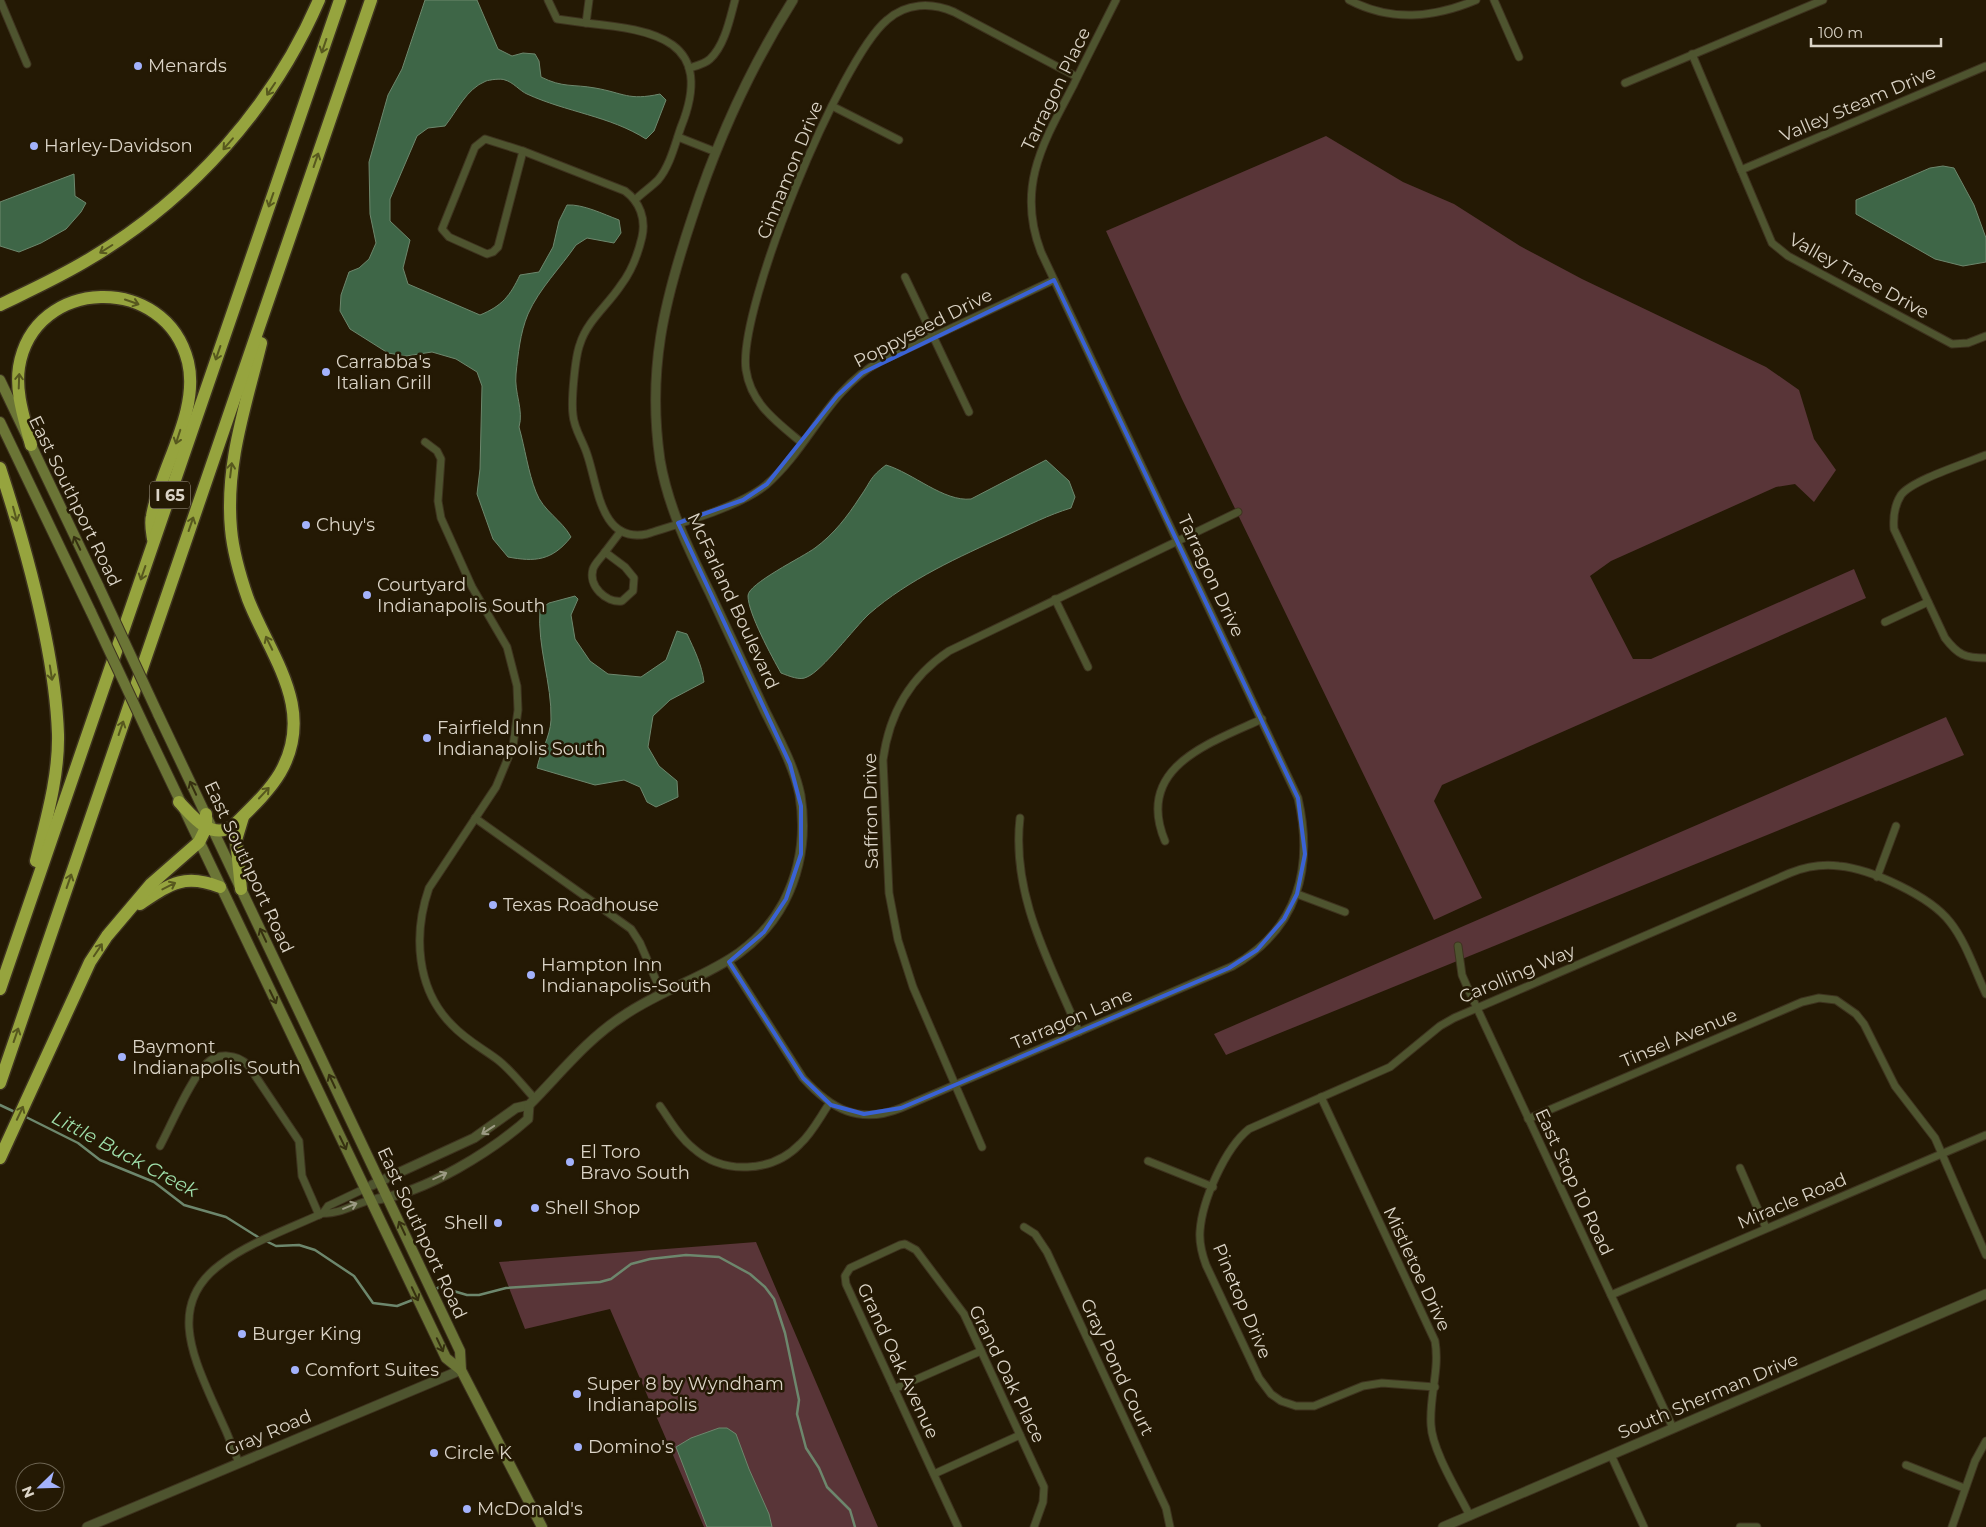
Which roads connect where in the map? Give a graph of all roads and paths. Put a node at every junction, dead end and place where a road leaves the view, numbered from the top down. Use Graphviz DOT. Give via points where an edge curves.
graph roads {
  1 [pos="0,0"];
  2 [pos="319,0"];
  3 [pos="340,0"];
  4 [pos="371,0"];
  5 [pos="548,0"];
  6 [pos="589,0"];
  7 [pos="735,0"];
  8 [pos="793,0"];
  9 [pos="1116,0"];
  10 [pos="1349,0"];
  11 [pos="1476,0"];
  12 [pos="1494,0"];
  13 [pos="1823,0"];
  14 [pos="586,23"];
  15 [pos="1692,54"];
  16 [pos="1519,57"];
  17 [pos="27,64"];
  18 [pos="1986,66"];
  19 [pos="688,68"];
  20 [pos="1077,77"];
  21 [pos="1626,82"];
  22 [pos="832,106"];
  23 [pos="678,137"];
  24 [pos="899,140"];
  25 [pos="523,151"];
  26 [pos="716,152"];
  27 [pos="1741,170"];
  28 [pos="635,200"];
  29 [pos="278,272"];
  30 [pos="905,277"];
  31 [pos="1054,280"];
  32 [pos="2,302"];
  33 [pos="933,337"];
  34 [pos="1985,338"];
  35 [pos="0,380"];
  36 [pos="969,412"];
  37 [pos="0,422"];
  38 [pos="425,442"];
  39 [pos="802,443"];
  40 [pos="31,445"];
  41 [pos="1986,455"];
  42 [pos="0,468"];
  43 [pos="1238,512"];
  44 [pos="678,523"];
  45 [pos="621,531"];
  46 [pos="1178,541"];
  47 [pos="153,544"];
  48 [pos="605,552"];
  49 [pos="1055,599"];
  50 [pos="1928,602"];
  51 [pos="1885,622"];
  52 [pos="1986,658"];
  53 [pos="1088,667"];
  54 [pos="1262,719"];
  55 [pos="180,802"];
  56 [pos="206,814"];
  57 [pos="244,815"];
  58 [pos="476,818"];
  59 [pos="1020,818"];
  60 [pos="1896,826"];
  61 [pos="210,829"];
  62 [pos="1165,841"];
  63 [pos="199,842"];
  64 [pos="1876,878"];
  65 [pos="220,887"];
  66 [pos="241,889"];
  67 [pos="1297,894"];
  68 [pos="128,912"];
  69 [pos="1345,912"];
  70 [pos="21,926"];
  71 [pos="1458,946"];
  72 [pos="729,962"];
  73 [pos="0,989"];
  74 [pos="662,994"];
  75 [pos="1986,994"];
  76 [pos="1476,1008"];
  77 [pos="1079,1032"];
  78 [pos="0,1082"];
  79 [pos="955,1085"];
  80 [pos="1321,1097"];
  81 [pos="532,1102"];
  82 [pos="828,1104"];
  83 [pos="660,1106"];
  84 [pos="1528,1120"];
  85 [pos="1986,1134"];
  86 [pos="160,1146"];
  87 [pos="982,1147"];
  88 [pos="1941,1154"];
  89 [pos="0,1158"];
  90 [pos="1148,1161"];
  91 [pos="1740,1168"];
  92 [pos="372,1185"];
  93 [pos="1213,1187"];
  94 [pos="379,1199"];
  95 [pos="321,1214"];
  96 [pos="1024,1227"];
  97 [pos="1766,1228"];
  98 [pos="911,1246"];
  99 [pos="1986,1255"];
  100 [pos="1986,1294"];
  101 [pos="1611,1295"];
  102 [pos="980,1351"];
  103 [pos="461,1370"];
  104 [pos="1435,1386"];
  105 [pos="894,1390"];
  106 [pos="1673,1428"];
  107 [pos="1020,1435"];
  108 [pos="1986,1441"];
  109 [pos="1611,1455"];
  110 [pos="239,1463"];
  111 [pos="1906,1465"];
  112 [pos="934,1474"];
  113 [pos="1964,1488"];
  114 [pos="1470,1516"];
  115 [pos="87,1527"];
  116 [pos="542,1527"];
  117 [pos="958,1527"];
  118 [pos="1034,1527"];
  119 [pos="1170,1527"];
  120 [pos="1443,1527"];
  121 [pos="1644,1527"];
  122 [pos="1740,1527"];
  123 [pos="1757,1527"];
  124 [pos="1952,1527"];
  1 -- 17 [label="street"];
  2 -- 32 [label="highway, one-way" via="272,88 225,148 188,186 111,246 76,267"];
  3 -- 47 [label="highway, I 65, one-way"];
  29 -- 4 [label="highway, I 65, one-way"];
  5 -- 14 [label="street" via="557,19"];
  6 -- 14 [label="street"];
  7 -- 19 [label="street" via="714,54 705,62"];
  8 -- 26 [label="street, McFarland Boulevard" via="745,86"];
  9 -- 20 [label="street, Tarragon Place"];
  10 -- 11 [label="street" via="1378,12 1410,16 1446,12"];
  12 -- 16 [label="street"];
  13 -- 15 [label="street"];
  14 -- 19 [label="street" via="630,28 656,35 677,50"];
  15 -- 21 [label="street"];
  15 -- 27 [label="street, Valley Trace Drive"];
  18 -- 27 [label="street, Valley Steam Drive"];
  19 -- 23 [label="street" via="693,93"];
  20 -- 22 [label="street, Cinnamon Drive" via="946,8 920,5 896,13 880,26"];
  20 -- 31 [label="street, Tarragon Place" via="1042,145 1031,191 1036,239"];
  22 -- 24 [label="street"];
  22 -- 39 [label="street, Cinnamon Drive" via="789,203 760,289 745,350 746,370 755,396 770,416"];
  23 -- 26 [label="street"];
  23 -- 28 [label="street" via="660,176"];
  25 -- 25 [label="street" via="488,139 477,144 442,226 446,235 485,253 496,249"];
  25 -- 28 [label="street" via="619,188"];
  26 -- 44 [label="street, McFarland Boulevard" via="669,290 657,361 658,445 665,485"];
  27 -- 34 [label="street, Valley Trace Drive" via="1772,244 1788,256 1952,344 1968,344"];
  28 -- 45 [label="street" via="643,216 642,237 625,278 580,342 572,408 603,511 613,526"];
  57 -- 29 [label="highway, one-way" via="281,771 294,725 286,681 248,600 239,572 229,499 236,442"];
  78 -- 29 [label="highway, I 65, one-way"];
  30 -- 33 [label="street"];
  31 -- 33 [label="street, Poppyseed Drive"];
  31 -- 46 [label="street, Tarragon Drive"];
  33 -- 36 [label="street"];
  33 -- 39 [label="street, Poppyseed Drive" via="879,362 852,381"];
  35 -- 40 [label="main road, East Southport Road"];
  37 -- 55 [label="main road, East Southport Road, bridge"];
  38 -- 58 [label="street" via="438,451 442,459 438,501 441,518 472,587 507,647 517,686 518,710 513,746 496,787"];
  39 -- 44 [label="street, Poppyseed Drive" via="778,473 743,500"];
  40 -- 47 [label="highway, one-way" via="19,397 19,367 25,347 37,327 64,306 99,296 131,300 157,314 173,330 186,355 190,386 186,410 151,517"];
  56 -- 40 [label="main road, East Southport Road, one-way, bridge"];
  41 -- 50 [label="street" via="1916,484 1902,494 1896,505 1894,529"];
  42 -- 70 [label="highway, one-way" via="34,589 58,735 54,782"];
  43 -- 46 [label="street, Saffron Drive"];
  44 -- 45 [label="street, Poppyseed Drive" via="644,534"];
  44 -- 72 [label="street, McFarland Boulevard" via="790,764 801,806 801,854 789,892 764,932"];
  45 -- 48 [label="street"];
  46 -- 49 [label="street, Saffron Drive"];
  46 -- 54 [label="street, Tarragon Drive"];
  47 -- 70 [label="highway, I 65, one-way"];
  48 -- 48 [label="street" via="593,570 593,581 607,598 622,601 633,591 634,578"];
  49 -- 53 [label="street"];
  49 -- 79 [label="street, Saffron Drive" via="955,647 932,662 902,699 886,740 883,760 887,869 893,921 913,987"];
  50 -- 51 [label="street"];
  50 -- 52 [label="street" via="1945,638 1955,650 1969,658"];
  54 -- 62 [label="street" via="1194,751 1170,773 1159,806"];
  54 -- 67 [label="street, Tarragon Drive" via="1295,791 1303,818 1306,850"];
  55 -- 61 [label="highway"];
  55 -- 63 [label="main road, East Southport Road"];
  56 -- 61 [label="highway"];
  57 -- 61 [label="highway" via="225,831"];
  57 -- 66 [label="highway" via="236,840"];
  58 -- 74 [label="street" via="631,929"];
  58 -- 81 [label="street" via="428,888 422,907 419,955 429,990 450,1024 508,1069"];
  59 -- 77 [label="street" via="1019,858 1026,903"];
  60 -- 64 [label="street"];
  61 -- 63 [label="highway"];
  61 -- 66 [label="main road, East Southport Road"];
  63 -- 65 [label="main road, East Southport Road"];
  63 -- 68 [label="highway" via="151,884"];
  64 -- 75 [label="street, Carolling Way" via="1917,894 1940,910 1955,930"];
  64 -- 76 [label="street, Carolling Way" via="1839,866 1798,870"];
  68 -- 65 [label="highway, one-way" via="178,881 205,881"];
  65 -- 92 [label="main road, East Southport Road, one-way"];
  92 -- 66 [label="main road, East Southport Road, one-way"];
  67 -- 69 [label="street"];
  67 -- 77 [label="street, Tarragon Lane" via="1277,929 1244,960"];
  89 -- 68 [label="highway, one-way" via="86,969 107,936"];
  70 -- 73 [label="highway, I 65"];
  71 -- 76 [label="street, East Stop 10 Road" via="1462,975"];
  72 -- 74 [label="street, McFarland Boulevard"];
  72 -- 82 [label="street" via="802,1078"];
  74 -- 81 [label="street, McFarland Boulevard" via="606,1028"];
  76 -- 80 [label="street, Carolling Way" via="1443,1024 1393,1065"];
  76 -- 84 [label="street, East Stop 10 Road"];
  77 -- 79 [label="street, Tarragon Lane"];
  79 -- 82 [label="street, Tarragon Lane" via="881,1114 856,1113"];
  79 -- 87 [label="street, Saffron Drive"];
  80 -- 93 [label="street, Carolling Way" via="1242,1134 1230,1150"];
  80 -- 104 [label="street, Mistletoe Drive" via="1435,1341 1438,1356"];
  81 -- 92 [label="street, McFarland Boulevard, one-way" via="516,1108 474,1138"];
  94 -- 81 [label="street, McFarland Boulevard, one-way" via="407,1192 489,1150 528,1119"];
  82 -- 83 [label="street" via="805,1139 790,1153 765,1165 742,1168 722,1164 700,1154 680,1135"];
  84 -- 88 [label="street, Tinsel Avenue" via="1802,1002 1822,998 1843,1004 1864,1024 1891,1079 1932,1133"];
  84 -- 101 [label="street, East Stop 10 Road"];
  85 -- 88 [label="street, Miracle Road"];
  86 -- 95 [label="street" via="205,1065 220,1057 238,1058 248,1065 299,1141 302,1176"];
  88 -- 97 [label="street, Miracle Road"];
  88 -- 99 [label="street"];
  90 -- 93 [label="street"];
  91 -- 97 [label="street"];
  92 -- 94 [label="main road, East Southport Road"];
  92 -- 94 [label="main road, East Southport Road"];
  92 -- 95 [label="street" via="328,1206"];
  93 -- 104 [label="street, Pinetop Drive" via="1201,1217 1203,1258 1259,1378 1271,1394 1292,1405 1310,1407 1371,1384"];
  95 -- 94 [label="street, one-way" via="332,1214"];
  103 -- 94 [label="main road, East Southport Road, one-way" via="460,1351 423,1272"];
  94 -- 103 [label="main road, East Southport Road, one-way" via="406,1273 446,1358"];
  95 -- 110 [label="street" via="221,1264 203,1280 192,1302 188,1326 192,1353"];
  96 -- 119 [label="street, Gray Pond Court" via="1035,1234 1047,1252 1166,1508"];
  97 -- 101 [label="street, Miracle Road"];
  98 -- 102 [label="street, Grand Oak Place" via="959,1308"];
  98 -- 105 [label="street, Grand Oak Avenue" via="900,1245 853,1266 845,1280"];
  100 -- 106 [label="street, South Sherman Drive"];
  101 -- 106 [label="street, East Stop 10 Road"];
  102 -- 105 [label="street"];
  102 -- 107 [label="street, Grand Oak Place"];
  103 -- 110 [label="street, Gray Road"];
  103 -- 116 [label="main road, East Southport Road"];
  104 -- 114 [label="street, Mistletoe Drive" via="1432,1434"];
  105 -- 112 [label="street, Grand Oak Avenue"];
  106 -- 109 [label="street, South Sherman Drive"];
  107 -- 112 [label="street"];
  107 -- 118 [label="street, Grand Oak Place" via="1044,1488 1043,1502"];
  108 -- 113 [label="street"];
  109 -- 114 [label="street, South Sherman Drive"];
  109 -- 121 [label="street"];
  110 -- 115 [label="street, Gray Road"];
  111 -- 113 [label="street"];
  112 -- 117 [label="street, Grand Oak Avenue"];
  113 -- 124 [label="street"];
  114 -- 120 [label="street, South Sherman Drive"];
  122 -- 123 [label="street"];
}
